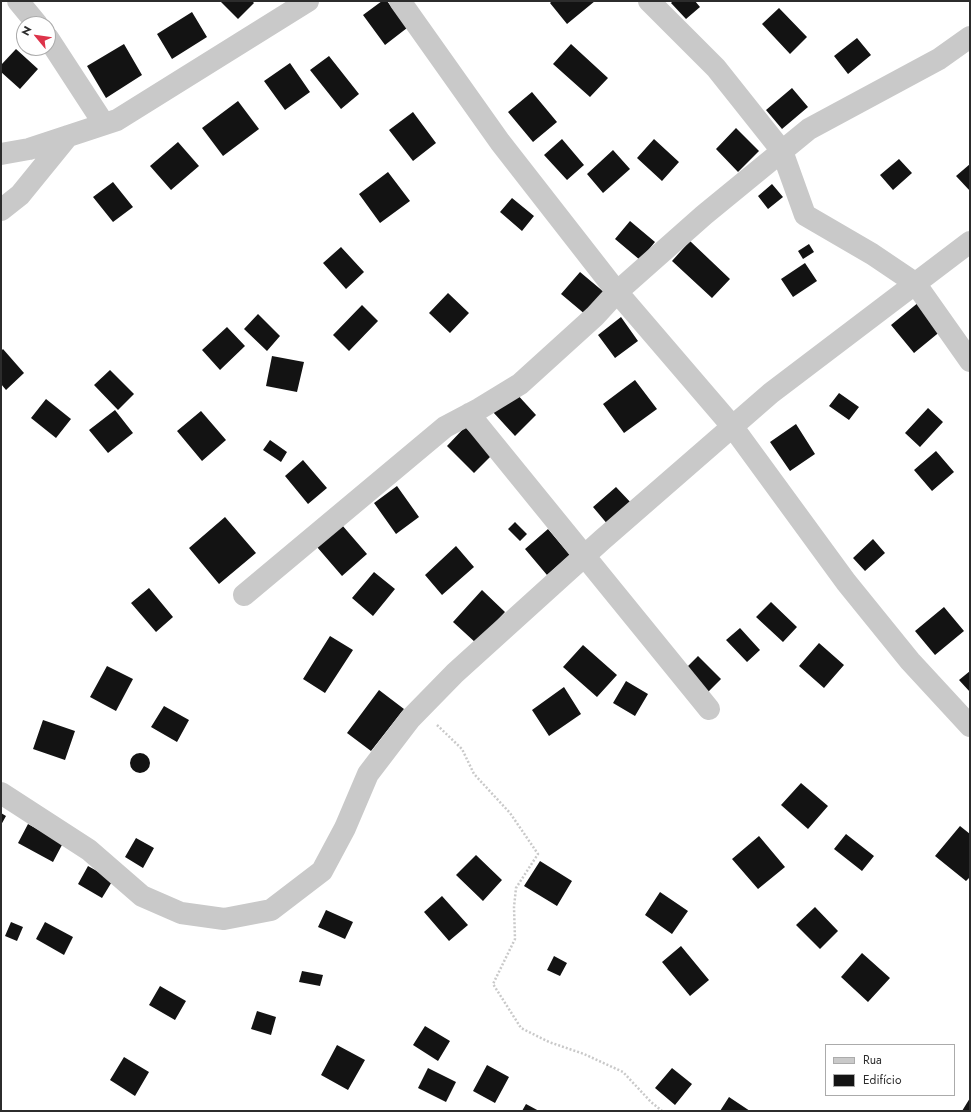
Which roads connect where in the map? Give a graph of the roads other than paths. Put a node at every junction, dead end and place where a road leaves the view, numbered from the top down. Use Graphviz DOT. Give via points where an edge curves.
graph roads {
  1 [pos="18,1"];
  2 [pos="308,1"];
  3 [pos="400,1"];
  4 [pos="649,1"];
  5 [pos="30,16"];
  6 [pos="970,37"];
  7 [pos="56,50"];
  8 [pos="104,124"];
  9 [pos="68,136"];
  10 [pos="782,151"];
  11 [pos="1,154"];
  12 [pos="1,210"];
  13 [pos="970,242"];
  14 [pos="914,283"];
  15 [pos="617,292"];
  16 [pos="970,361"];
  17 [pos="469,414"];
  18 [pos="732,426"];
  19 [pos="584,557"];
  20 [pos="244,595"];
  21 [pos="709,710"];
  22 [pos="970,726"];
  23 [pos="1,793"];
  1 -- 5 [label="street"];
  2 -- 8 [label="street" via="117,120"];
  3 -- 15 [label="street" via="500,142"];
  4 -- 10 [label="street" via="716,68"];
  6 -- 10 [label="street" via="939,59 809,129"];
  7 -- 8 [label="street"];
  8 -- 9 [label="street"];
  9 -- 11 [label="street" via="29,150"];
  9 -- 12 [label="street" via="20,194"];
  10 -- 14 [label="street" via="805,214 872,254"];
  10 -- 15 [label="street" via="704,215"];
  13 -- 14 [label="street"];
  14 -- 16 [label="street"];
  14 -- 18 [label="street"];
  15 -- 17 [label="street" via="595,316 520,384"];
  15 -- 18 [label="street"];
  17 -- 19 [label="street"];
  17 -- 20 [label="street" via="445,427"];
  18 -- 19 [label="street"];
  18 -- 22 [label="street" via="846,582 910,661"];
  19 -- 21 [label="street"];
  19 -- 23 [label="street" via="456,672 410,719 368,774 345,828 322,871 271,910 224,919 181,914 142,896 89,850"];
}
